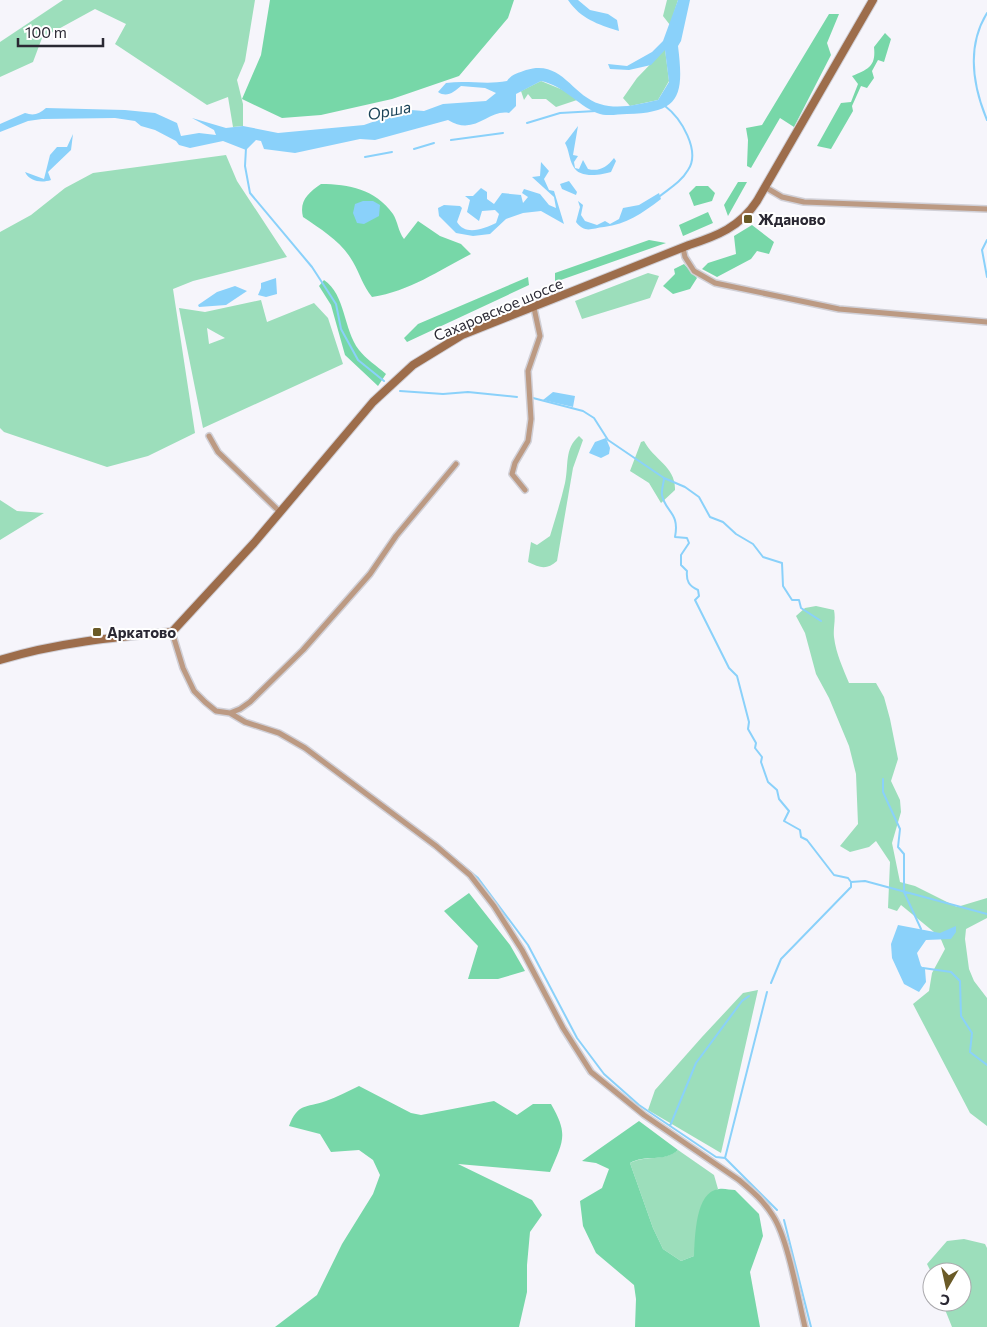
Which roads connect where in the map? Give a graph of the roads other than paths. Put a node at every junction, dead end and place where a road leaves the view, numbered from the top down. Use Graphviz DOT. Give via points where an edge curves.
graph roads {
  1 [pos="872,0"];
  2 [pos="766,187"];
  3 [pos="987,209"];
  4 [pos="683,248"];
  5 [pos="534,308"];
  6 [pos="987,322"];
  7 [pos="209,436"];
  8 [pos="456,464"];
  9 [pos="524,490"];
  10 [pos="280,512"];
  11 [pos="172,632"];
  12 [pos="0,660"];
  13 [pos="230,713"];
  14 [pos="805,1327"];
  1 -- 2 [label="main road, Сахаровское шоссе"];
  2 -- 3 [label="street" via="782,197 804,202"];
  2 -- 4 [label="main road, Сахаровское шоссе" via="734,226"];
  4 -- 5 [label="main road, Сахаровское шоссе"];
  4 -- 6 [label="street" via="694,270 715,284 839,309"];
  5 -- 9 [label="street" via="540,336 528,371 531,419 528,441 512,474"];
  5 -- 10 [label="main road, Сахаровское шоссе" via="454,340 405,371 373,402"];
  7 -- 10 [label="street" via="218,452"];
  8 -- 13 [label="street" via="396,536 370,574 303,650 250,702"];
  10 -- 11 [label="main road, Сахаровское шоссе"];
  11 -- 12 [label="main road" via="30,650"];
  11 -- 13 [label="street" via="194,691 216,711"];
  13 -- 14 [label="street" via="305,748 470,874 522,950 563,1028 592,1072 644,1115 739,1180 767,1208 784,1243"];
}
